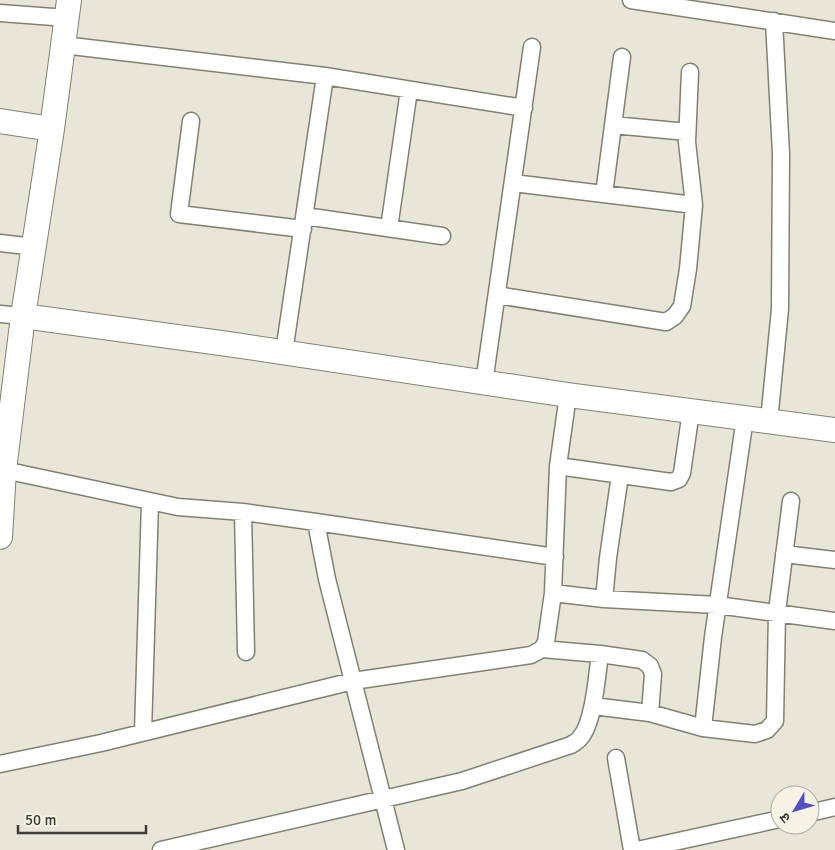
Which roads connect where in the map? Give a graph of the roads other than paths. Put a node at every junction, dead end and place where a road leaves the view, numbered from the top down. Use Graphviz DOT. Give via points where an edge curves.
graph roads {
  1 [pos="630,0"];
  2 [pos="68,9"];
  3 [pos="0,13"];
  4 [pos="774,21"];
  5 [pos="835,30"];
  6 [pos="63,44"];
  7 [pos="532,46"];
  8 [pos="622,57"];
  9 [pos="690,72"];
  10 [pos="326,76"];
  11 [pos="409,90"];
  12 [pos="524,108"];
  13 [pos="0,121"];
  14 [pos="191,121"];
  15 [pos="613,125"];
  16 [pos="52,129"];
  17 [pos="687,132"];
  18 [pos="513,183"];
  19 [pos="604,194"];
  20 [pos="694,205"];
  21 [pos="304,222"];
  22 [pos="389,228"];
  23 [pos="442,236"];
  24 [pos="0,243"];
  25 [pos="34,247"];
  26 [pos="497,295"];
  27 [pos="11,315"];
  28 [pos="284,352"];
  29 [pos="484,383"];
  30 [pos="568,395"];
  31 [pos="691,411"];
  32 [pos="745,418"];
  33 [pos="769,422"];
  34 [pos="835,430"];
  35 [pos="558,466"];
  36 [pos="4,470"];
  37 [pos="620,475"];
  38 [pos="150,502"];
  39 [pos="790,502"];
  40 [pos="243,512"];
  41 [pos="316,522"];
  42 [pos="0,538"];
  43 [pos="784,554"];
  44 [pos="555,557"];
  45 [pos="835,560"];
  46 [pos="553,593"];
  47 [pos="604,599"];
  48 [pos="717,604"];
  49 [pos="777,612"];
  50 [pos="835,621"];
  51 [pos="542,650"];
  52 [pos="246,652"];
  53 [pos="600,654"];
  54 [pos="353,681"];
  55 [pos="593,706"];
  56 [pos="650,713"];
  57 [pos="703,728"];
  58 [pos="143,732"];
  59 [pos="616,758"];
  60 [pos="0,764"];
  61 [pos="382,799"];
  62 [pos="835,807"];
  63 [pos="820,811"];
  64 [pos="770,821"];
  65 [pos="197,846"];
  66 [pos="161,850"];
  67 [pos="396,850"];
  68 [pos="632,850"];
  69 [pos="637,850"];
  1 -- 4 [label="street"];
  2 -- 3 [label="street"];
  2 -- 6 [label="street"];
  4 -- 5 [label="street"];
  4 -- 33 [label="street" via="781,154 780,299"];
  6 -- 10 [label="street"];
  6 -- 16 [label="street"];
  7 -- 12 [label="street"];
  8 -- 15 [label="street"];
  9 -- 17 [label="street"];
  10 -- 11 [label="street"];
  10 -- 21 [label="street"];
  11 -- 12 [label="street"];
  11 -- 22 [label="street"];
  12 -- 18 [label="street"];
  13 -- 16 [label="street"];
  14 -- 21 [label="street" via="179,214"];
  15 -- 17 [label="street"];
  15 -- 19 [label="street"];
  16 -- 25 [label="street"];
  17 -- 20 [label="street"];
  18 -- 19 [label="street"];
  18 -- 26 [label="street"];
  19 -- 20 [label="street"];
  20 -- 26 [label="street" via="682,306 666,322"];
  21 -- 22 [label="street"];
  21 -- 28 [label="street"];
  22 -- 23 [label="street"];
  24 -- 25 [label="street"];
  25 -- 27 [label="street"];
  26 -- 29 [label="street"];
  27 -- 28 [label="street"];
  27 -- 36 [label="street"];
  28 -- 29 [label="street"];
  29 -- 30 [label="street"];
  30 -- 31 [label="street"];
  30 -- 35 [label="street"];
  31 -- 32 [label="street"];
  31 -- 37 [label="street" via="679,479 671,482"];
  32 -- 33 [label="street"];
  32 -- 48 [label="street"];
  33 -- 34 [label="street"];
  35 -- 37 [label="street"];
  35 -- 44 [label="street"];
  36 -- 38 [label="street"];
  36 -- 42 [label="street"];
  37 -- 47 [label="street"];
  38 -- 40 [label="street"];
  38 -- 58 [label="street"];
  39 -- 43 [label="street"];
  40 -- 41 [label="street"];
  40 -- 52 [label="street"];
  41 -- 44 [label="street"];
  41 -- 54 [label="street"];
  43 -- 45 [label="street"];
  43 -- 49 [label="street"];
  44 -- 46 [label="street"];
  46 -- 47 [label="street"];
  46 -- 51 [label="street"];
  47 -- 48 [label="street"];
  48 -- 49 [label="street"];
  48 -- 57 [label="street"];
  49 -- 50 [label="street"];
  49 -- 57 [label="street" via="775,721 756,734"];
  51 -- 53 [label="street"];
  51 -- 54 [label="street" via="531,655"];
  53 -- 55 [label="street"];
  53 -- 56 [label="street" via="642,660 650,666 653,674"];
  54 -- 58 [label="street"];
  54 -- 61 [label="street"];
  55 -- 56 [label="street"];
  55 -- 61 [label="street" via="585,731 571,745 462,781"];
  56 -- 57 [label="street"];
  58 -- 60 [label="street"];
  59 -- 68 [label="street"];
  61 -- 65 [label="street"];
  61 -- 67 [label="street"];
  62 -- 63 [label="street"];
  64 -- 69 [label="street"];
  65 -- 66 [label="street"];
}
